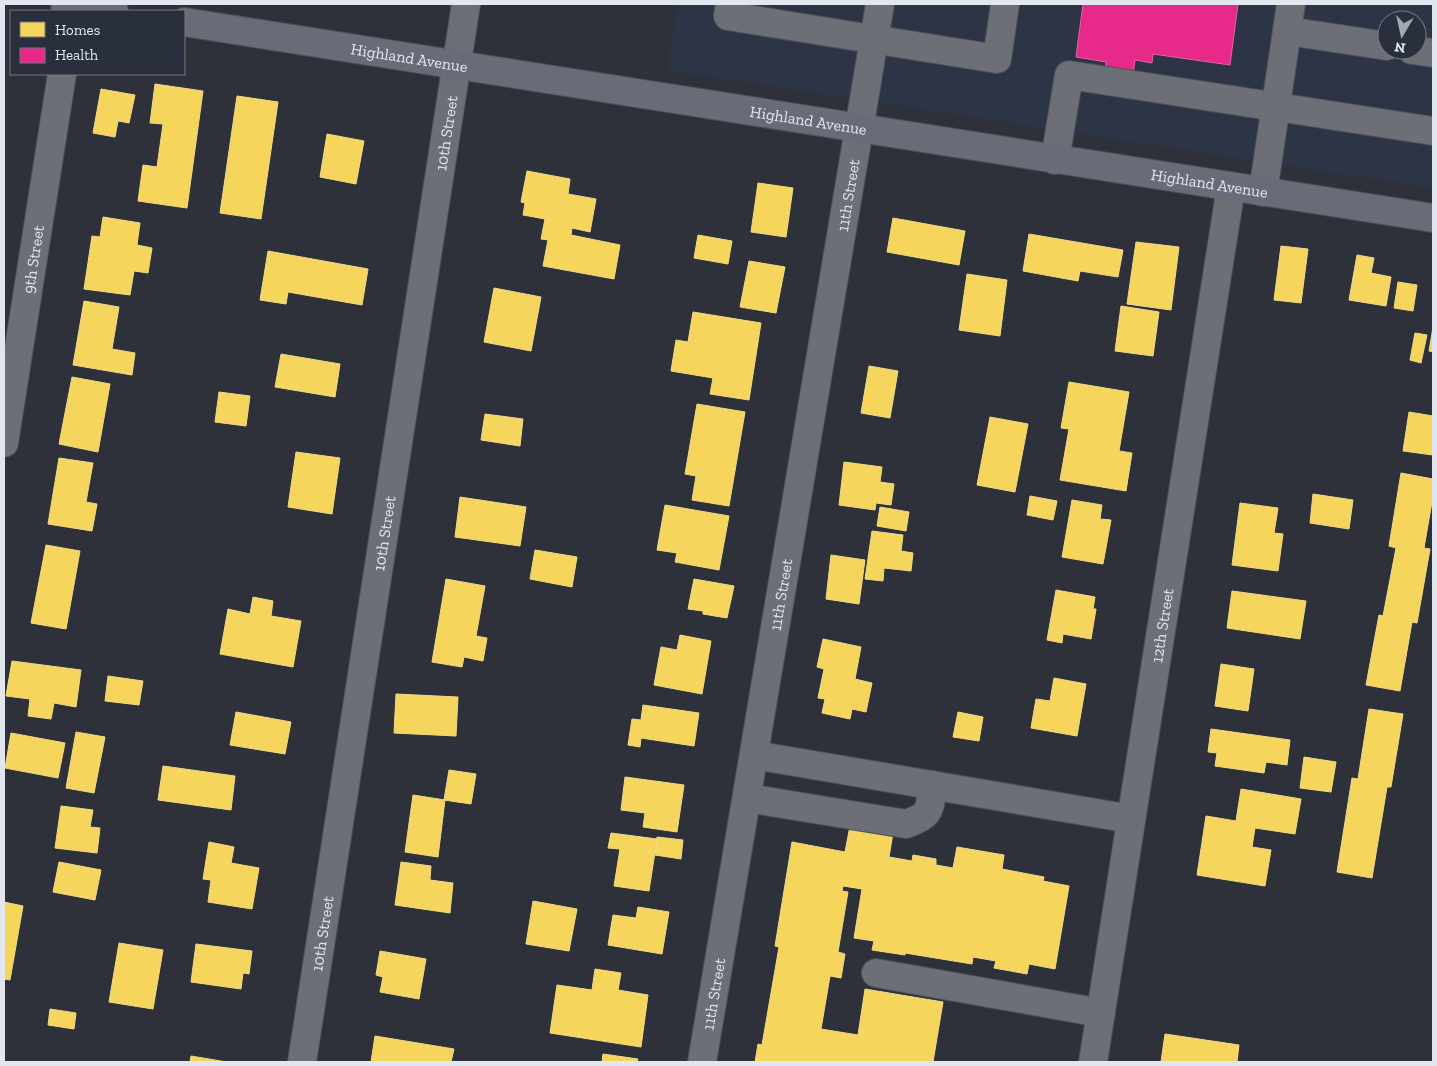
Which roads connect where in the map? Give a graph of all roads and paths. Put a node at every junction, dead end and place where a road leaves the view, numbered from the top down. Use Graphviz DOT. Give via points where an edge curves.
graph roads {
  1 [pos="466,4"];
  2 [pos="730,4"];
  3 [pos="880,4"];
  4 [pos="1005,4"];
  5 [pos="1291,4"];
  6 [pos="71,6"];
  7 [pos="105,10"];
  8 [pos="185,22"];
  9 [pos="1287,31"];
  10 [pos="874,40"];
  11 [pos="1377,44"];
  12 [pos="456,64"];
  13 [pos="62,75"];
  14 [pos="1276,107"];
  15 [pos="859,128"];
  16 [pos="1433,131"];
  17 [pos="1056,160"];
  18 [pos="1231,187"];
  19 [pos="1263,192"];
  20 [pos="1433,218"];
  21 [pos="4,443"];
  22 [pos="754,754"];
  23 [pos="933,785"];
  24 [pos="746,798"];
  25 [pos="1132,819"];
  26 [pos="876,973"];
  27 [pos="1101,1013"];
  28 [pos="302,1062"];
  29 [pos="702,1062"];
  30 [pos="1093,1062"];
  1 -- 12 [label="street, 10th Street"];
  2 -- 10 [label="street" via="728,16"];
  3 -- 10 [label="street, 11th Street"];
  4 -- 10 [label="street" via="997,58"];
  5 -- 9 [label="street"];
  6 -- 7 [label="main road"];
  8 -- 12 [label="main road, Highland Avenue"];
  9 -- 11 [label="street"];
  9 -- 14 [label="street"];
  10 -- 15 [label="street, 11th Street"];
  12 -- 15 [label="main road, Highland Avenue"];
  12 -- 28 [label="street, 10th Street"];
  13 -- 21 [label="street, 9th Street"];
  14 -- 16 [label="street"];
  14 -- 17 [label="street" via="1068,75"];
  14 -- 19 [label="street"];
  15 -- 17 [label="main road, Highland Avenue"];
  15 -- 22 [label="street, 11th Street"];
  17 -- 18 [label="main road, Highland Avenue"];
  18 -- 19 [label="main road, Highland Avenue"];
  18 -- 25 [label="street, 12th Street"];
  19 -- 20 [label="main road, Highland Avenue"];
  22 -- 23 [label="street"];
  22 -- 24 [label="street, 11th Street"];
  23 -- 24 [label="street" via="926,814 906,824"];
  23 -- 25 [label="street"];
  24 -- 29 [label="street, 11th Street"];
  25 -- 27 [label="street, 12th Street"];
  26 -- 27 [label="street"];
  27 -- 30 [label="street, 12th Street"];
}
